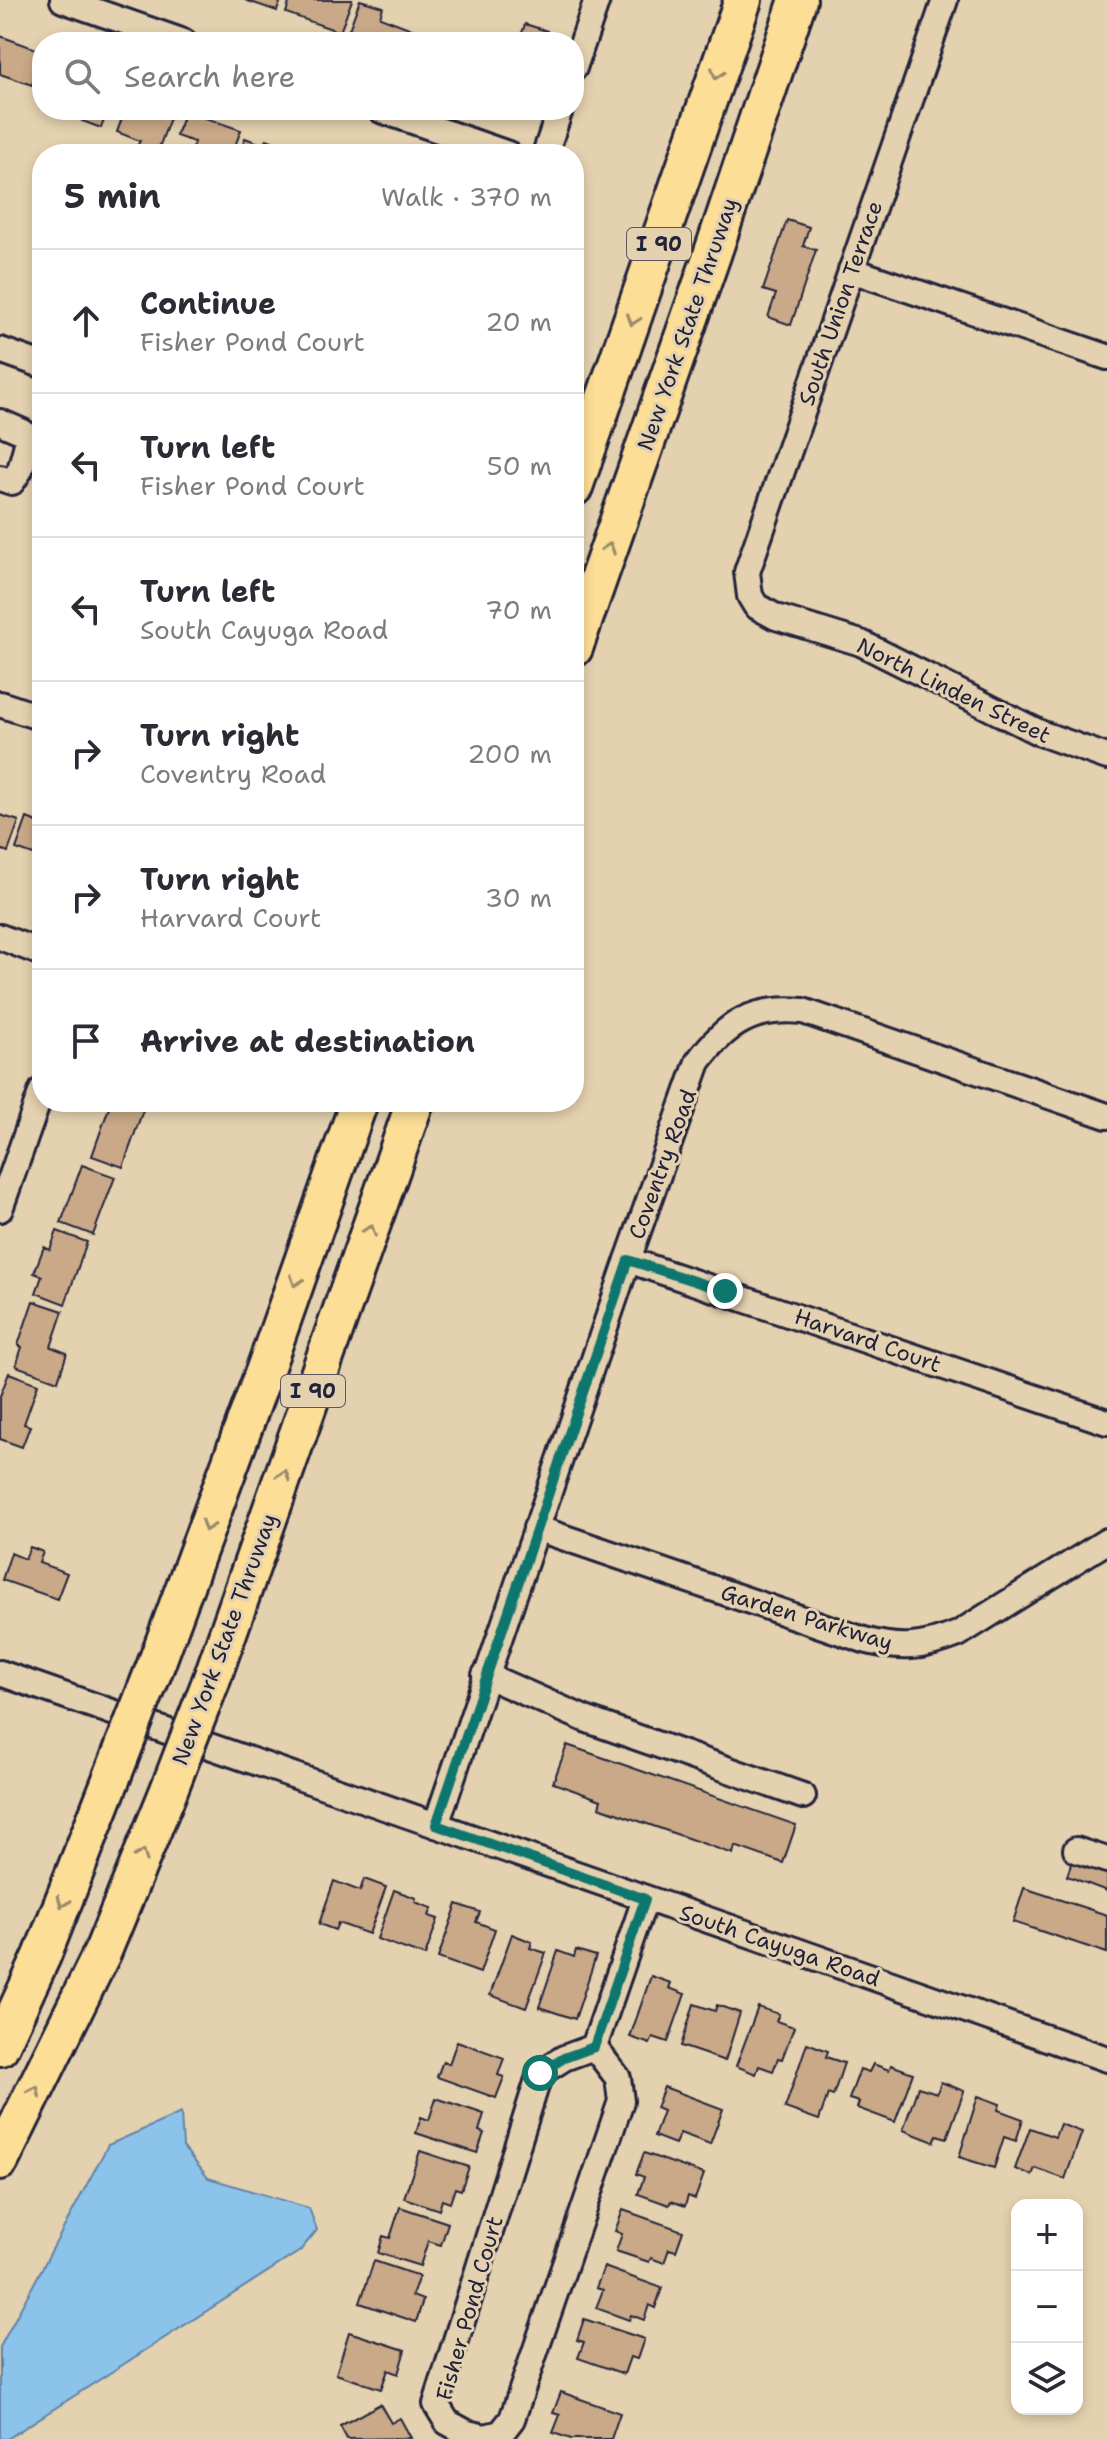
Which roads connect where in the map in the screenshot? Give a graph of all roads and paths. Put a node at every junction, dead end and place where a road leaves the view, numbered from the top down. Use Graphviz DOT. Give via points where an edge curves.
graph roads {
  1 [pos="63,0"];
  2 [pos="597,0"];
  3 [pos="743,0"];
  4 [pos="798,0"];
  5 [pos="945,0"];
  6 [pos="155,32"];
  7 [pos="584,38"];
  8 [pos="410,120"];
  9 [pos="557,120"];
  10 [pos="479,144"];
  11 [pos="548,144"];
  12 [pos="851,270"];
  13 [pos="0,350"];
  14 [pos="1107,357"];
  15 [pos="32,361"];
  16 [pos="0,422"];
  17 [pos="584,458"];
  18 [pos="0,478"];
  19 [pos="756,606"];
  20 [pos="584,620"];
  21 [pos="0,704"];
  22 [pos="32,715"];
  23 [pos="1107,757"];
  24 [pos="0,937"];
  25 [pos="32,949"];
  26 [pos="34,1112"];
  27 [pos="355,1112"];
  28 [pos="411,1112"];
  29 [pos="1107,1116"];
  30 [pos="0,1209"];
  31 [pos="628,1260"];
  32 [pos="1107,1422"];
  33 [pos="536,1528"];
  34 [pos="1107,1541"];
  35 [pos="0,1673"];
  36 [pos="485,1675"];
  37 [pos="803,1796"];
  38 [pos="436,1825"];
  39 [pos="1076,1850"];
  40 [pos="1107,1860"];
  41 [pos="645,1899"];
  42 [pos="0,2047"];
  43 [pos="594,2047"];
  44 [pos="1107,2059"];
  45 [pos="0,2161"];
  1 -- 6 [label="street"];
  2 -- 7 [label="street"];
  3 -- 17 [label="highway, I 90, one-way"];
  20 -- 4 [label="highway, New York State Thruway / I 90, one-way"];
  5 -- 12 [label="street, South Union Terrace"];
  8 -- 10 [label="street"];
  9 -- 11 [label="street"];
  12 -- 14 [label="street"];
  12 -- 19 [label="street, South Union Terrace" via="747,572"];
  13 -- 15 [label="street"];
  16 -- 18 [label="street" via="23,432 28,440 12,482"];
  19 -- 23 [label="street, North Linden Street" via="861,643 1040,733"];
  21 -- 22 [label="street"];
  24 -- 25 [label="street"];
  26 -- 30 [label="street"];
  27 -- 42 [label="highway, I 90, one-way, bridge" via="157,1662 42,1956"];
  45 -- 28 [label="highway, New York State Thruway / I 90, one-way, bridge" via="103,1951 167,1795"];
  29 -- 31 [label="street, Coventry Road" via="803,1011 766,1011 729,1027 698,1062"];
  31 -- 32 [label="street, Harvard Court"];
  31 -- 33 [label="street, Coventry Road"];
  33 -- 34 [label="street, Garden Parkway" via="864,1640 911,1647 958,1634"];
  33 -- 36 [label="street, Coventry Road"];
  35 -- 38 [label="street, South Cayuga Road"];
  36 -- 37 [label="street" via="585,1719"];
  36 -- 38 [label="street, Coventry Road"];
  38 -- 41 [label="street, South Cayuga Road"];
  39 -- 40 [label="street"];
  41 -- 43 [label="street"];
  41 -- 44 [label="street, South Cayuga Road"];
  43 -- 43 [label="street, Fisher Pond Court" via="618,2078 621,2101 512,2419 501,2433 467,2433 447,2422 436,2404 540,2073"];
}
